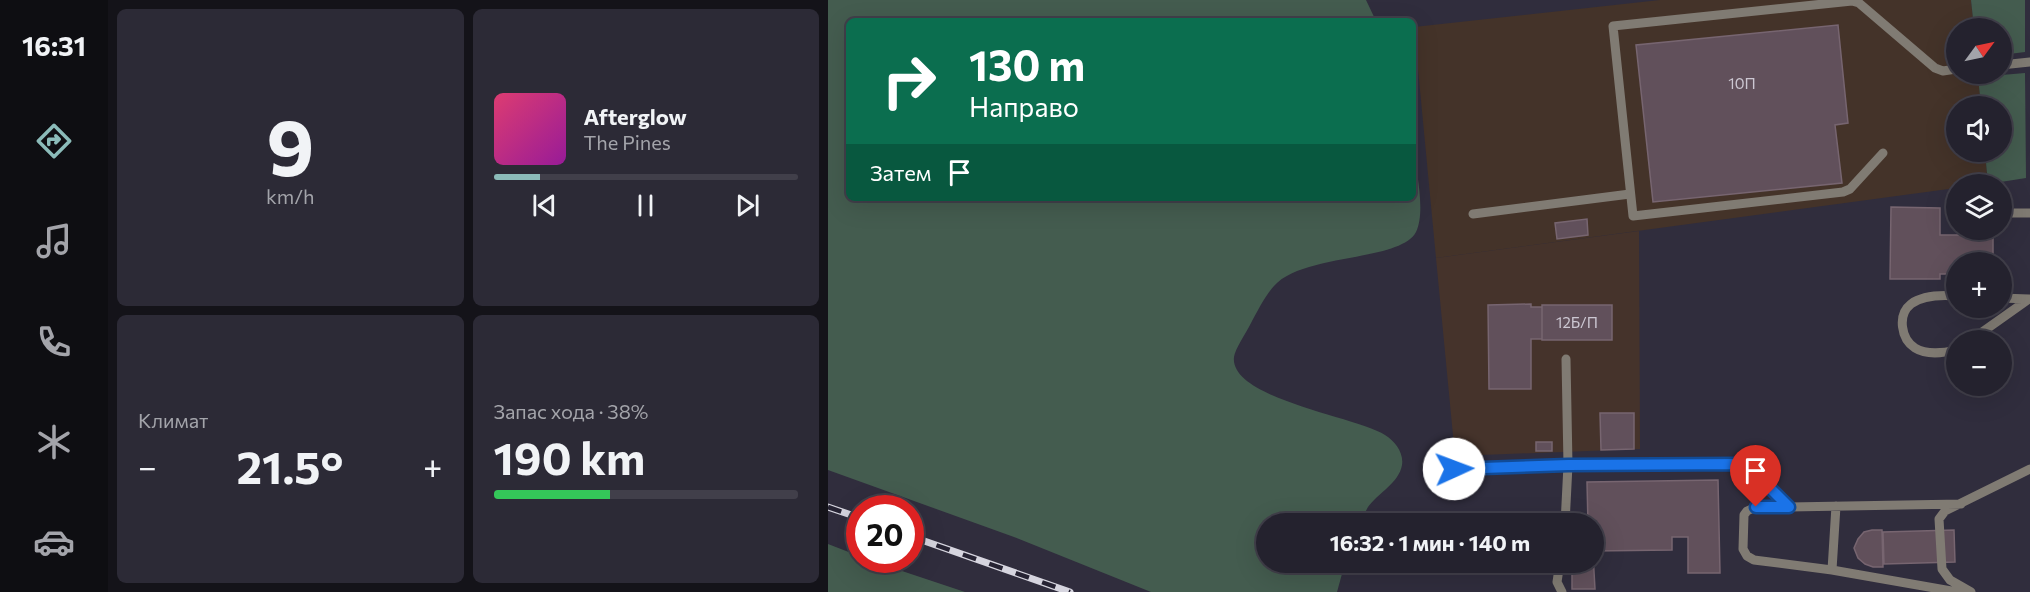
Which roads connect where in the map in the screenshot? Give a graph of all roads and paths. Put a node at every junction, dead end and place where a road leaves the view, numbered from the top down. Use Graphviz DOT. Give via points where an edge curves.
graph roads {
  1 [pos="2030,62"];
  2 [pos="2012,64"];
  3 [pos="1946,71"];
  4 [pos="1883,153"];
  5 [pos="1630,194"];
  6 [pos="2012,213"];
  7 [pos="2030,213"];
  8 [pos="1473,214"];
  9 [pos="1946,296"];
  10 [pos="2012,298"];
  11 [pos="2029,299"];
  12 [pos="1985,330"];
  13 [pos="1946,352"];
  14 [pos="1566,359"];
  15 [pos="1568,465"];
  16 [pos="1454,469"];
  17 [pos="2030,469"];
  18 [pos="1961,504"];
  19 [pos="1836,506"];
  20 [pos="1789,507"];
  21 [pos="1566,513"];
  22 [pos="1832,570"];
  23 [pos="1558,573"];
  24 [pos="1562,592"];
  25 [pos="1957,592"];
  26 [pos="1971,592"];
  1 -- 2 [label="lane"];
  3 -- 5 [label="lane" via="1935,68 1852,1 1613,26"];
  4 -- 5 [label="lane" via="1843,192 1633,216"];
  5 -- 8 [label="lane"];
  6 -- 7 [label="lane"];
  9 -- 13 [label="lane" via="1911,304 1902,319 1903,332 1915,348"];
  10 -- 11 [label="lane"];
  11 -- 12 [label="lane"];
  14 -- 15 [label="lane"];
  15 -- 16 [label="lane"];
  15 -- 20 [label="lane" via="1742,464"];
  15 -- 21 [label="lane"];
  17 -- 18 [label="lane"];
  18 -- 19 [label="lane"];
  18 -- 26 [label="lane" via="1945,511 1939,519 1942,569 1950,580"];
  19 -- 20 [label="lane"];
  19 -- 22 [label="lane"];
  20 -- 22 [label="lane" via="1756,507 1744,515 1743,549 1747,556"];
  22 -- 25 [label="lane"];
  23 -- 24 [label="lane" via="1557,582"];
}
